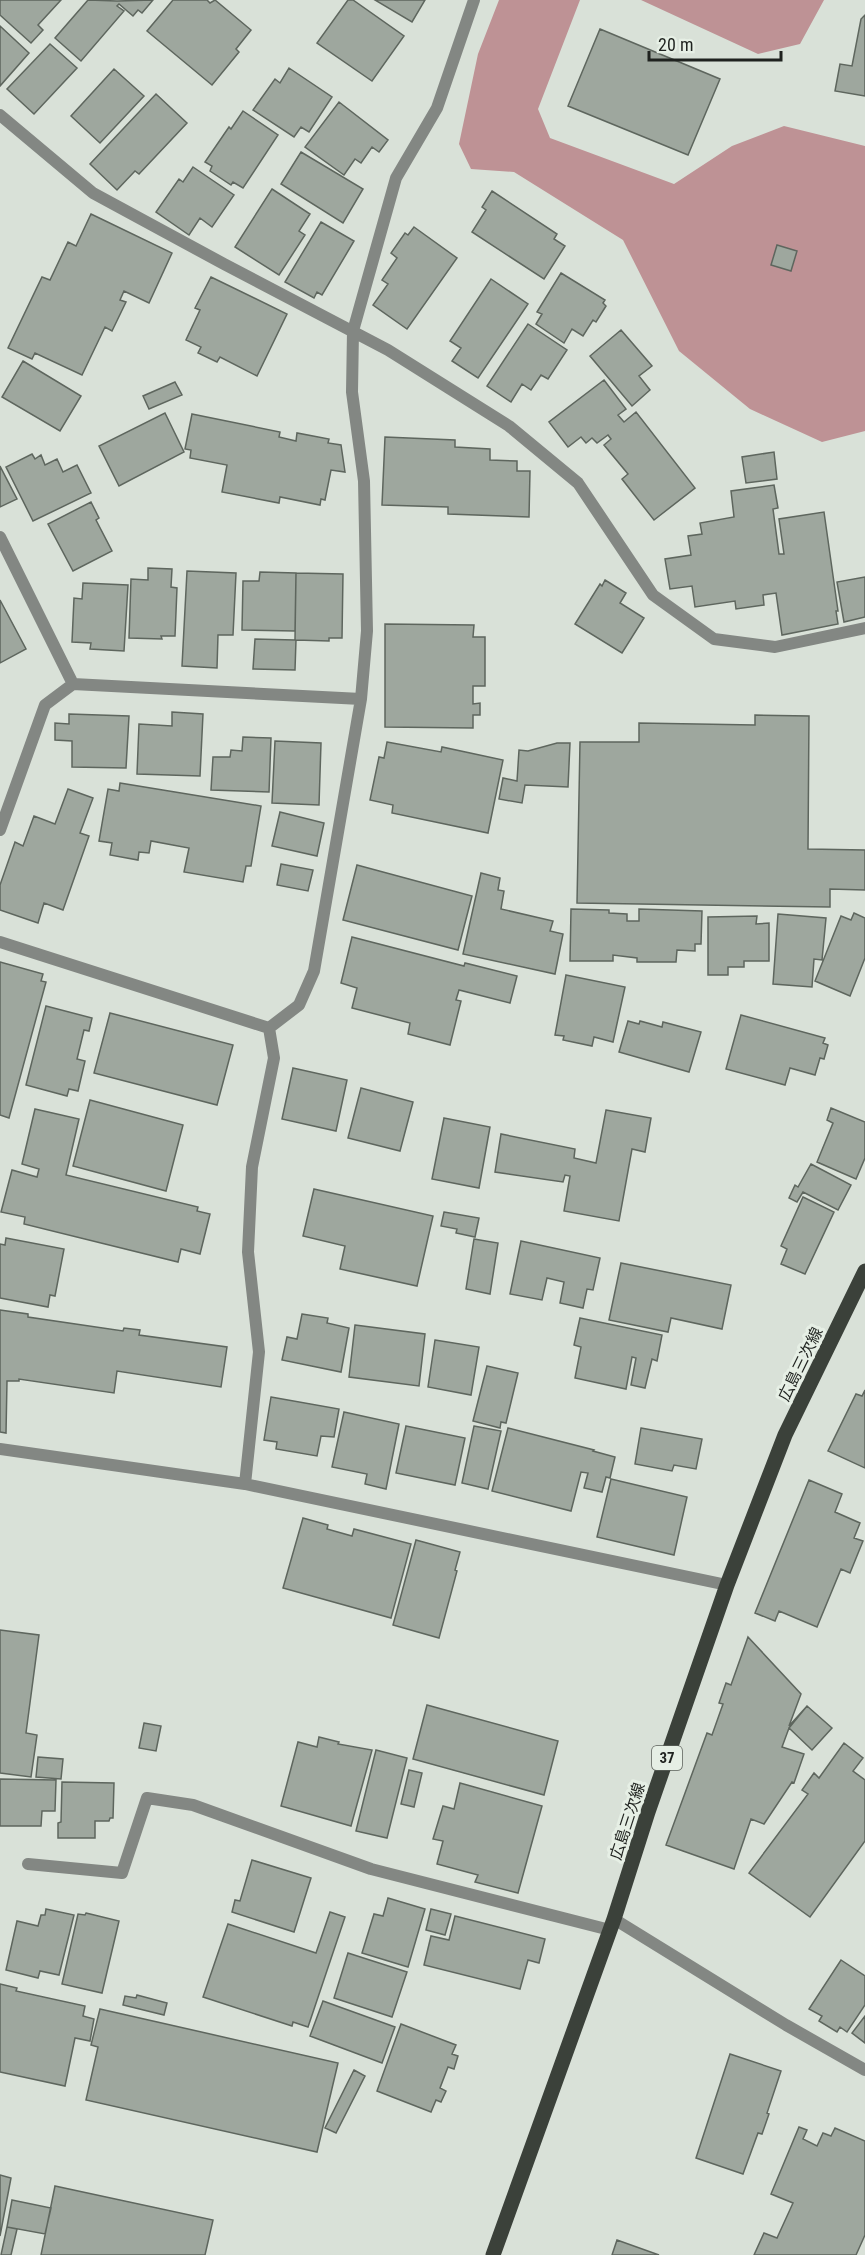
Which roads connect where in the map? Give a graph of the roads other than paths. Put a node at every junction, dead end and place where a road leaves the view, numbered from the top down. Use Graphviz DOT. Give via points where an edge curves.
graph roads {
  1 [pos="474,0"];
  2 [pos="0,115"];
  3 [pos="353,332"];
  4 [pos="0,537"];
  5 [pos="865,628"];
  6 [pos="73,684"];
  7 [pos="361,699"];
  8 [pos="0,830"];
  9 [pos="0,942"];
  10 [pos="269,1028"];
  11 [pos="865,1271"];
  12 [pos="0,1449"];
  13 [pos="245,1484"];
  14 [pos="727,1585"];
  15 [pos="28,1864"];
  16 [pos="612,1925"];
  17 [pos="865,2070"];
  18 [pos="494,2255"];
  1 -- 3 [label="street" via="437,108 396,178"];
  2 -- 3 [label="street" via="93,192"];
  3 -- 5 [label="street" via="509,426 578,483 653,595 714,639 775,647"];
  3 -- 7 [label="street" via="352,392 364,481 367,631"];
  4 -- 6 [label="street"];
  6 -- 7 [label="street"];
  6 -- 8 [label="street" via="45,705"];
  7 -- 10 [label="street" via="314,971 299,1005"];
  9 -- 10 [label="street"];
  10 -- 13 [label="street" via="274,1058 252,1167 248,1252 259,1352"];
  11 -- 14 [label="main road, 広島三次線 / 37" via="785,1435"];
  12 -- 13 [label="street"];
  13 -- 14 [label="street"];
  14 -- 16 [label="main road, 広島三次線 / 37"];
  15 -- 16 [label="street" via="122,1873 147,1798 193,1805 371,1869"];
  16 -- 17 [label="street"];
  16 -- 18 [label="main road, 広島三次線 / 37"];
}
